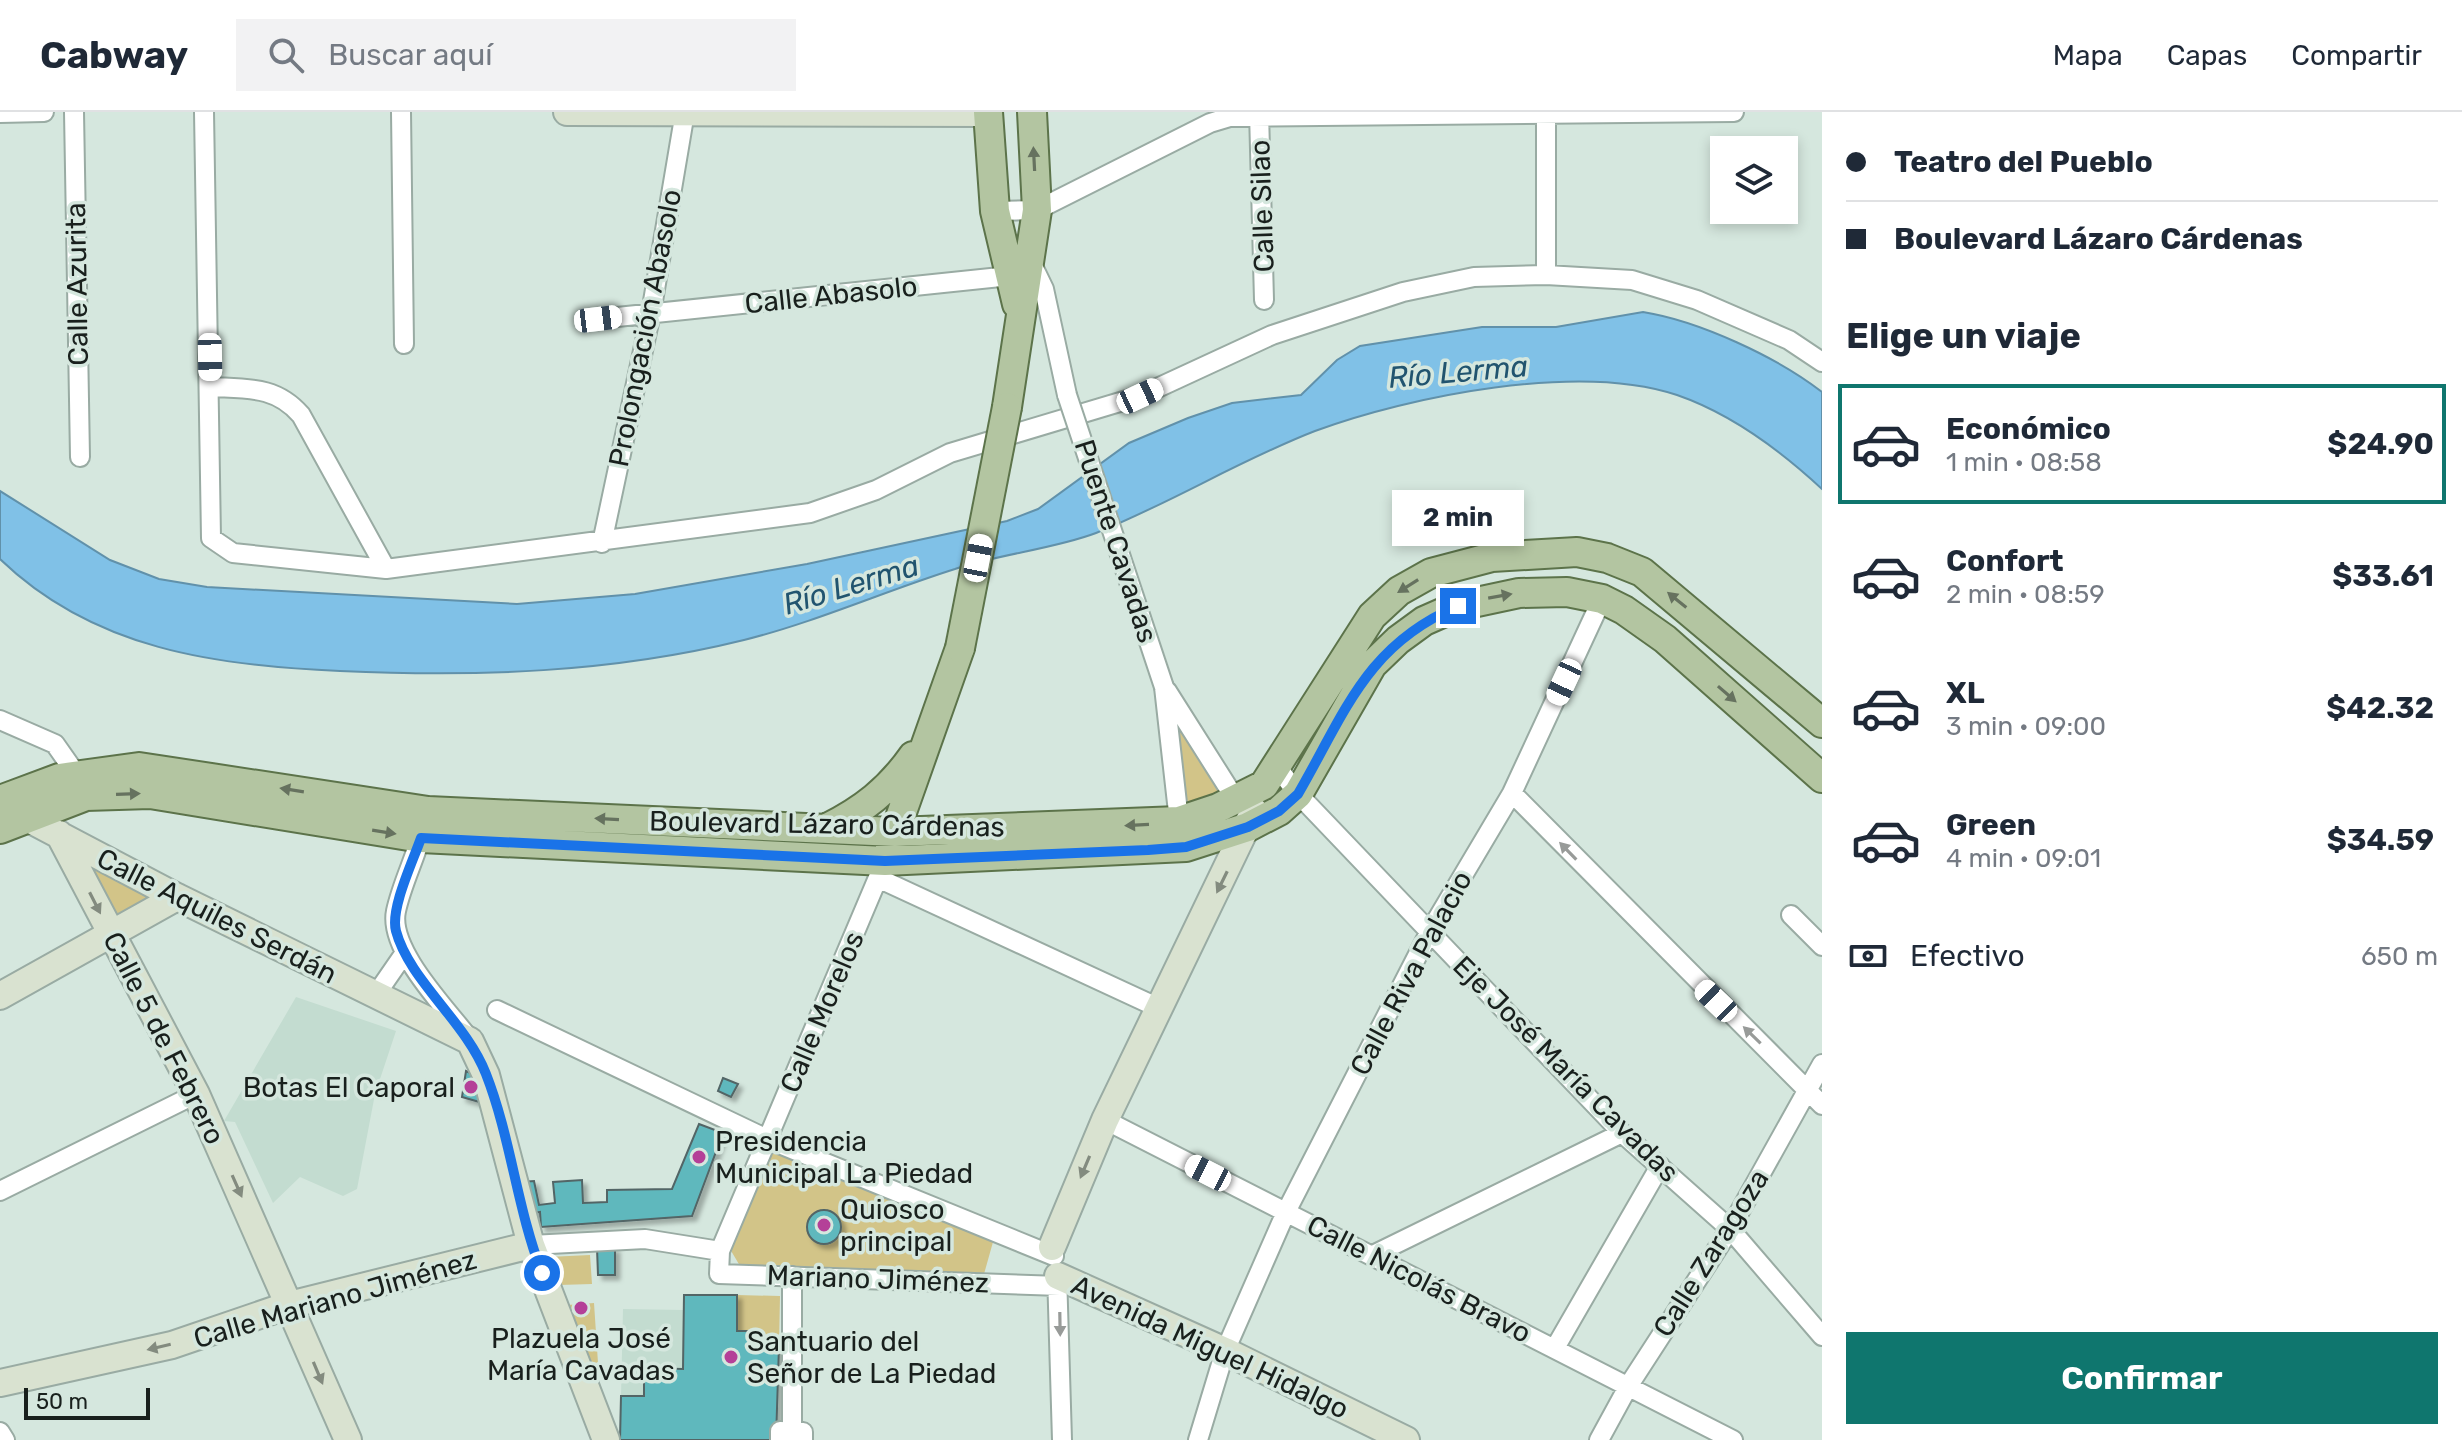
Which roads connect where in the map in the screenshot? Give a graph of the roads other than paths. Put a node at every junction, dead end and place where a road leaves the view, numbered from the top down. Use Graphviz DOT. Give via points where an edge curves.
graph roads {
  1 [pos="44,112"];
  2 [pos="74,112"];
  3 [pos="204,112"];
  4 [pos="401,112"];
  5 [pos="567,112"];
  6 [pos="1032,112"];
  7 [pos="1734,112"];
  8 [pos="0,113"];
  9 [pos="685,113"];
  10 [pos="988,113"];
  11 [pos="1259,114"];
  12 [pos="1546,114"];
  13 [pos="1037,210"];
  14 [pos="995,211"];
  15 [pos="1020,268"];
  16 [pos="1546,275"];
  17 [pos="1264,300"];
  18 [pos="651,313"];
  19 [pos="598,319"];
  20 [pos="404,344"];
  21 [pos="1822,362"];
  22 [pos="211,387"];
  23 [pos="80,457"];
  24 [pos="602,543"];
  25 [pos="386,569"];
  26 [pos="1642,572"];
  27 [pos="1613,605"];
  28 [pos="1164,687"];
  29 [pos="0,720"];
  30 [pos="1822,723"];
  31 [pos="930,733"];
  32 [pos="916,774"];
  33 [pos="1271,776"];
  34 [pos="1822,778"];
  35 [pos="82,785"];
  36 [pos="1512,793"];
  37 [pos="1298,794"];
  38 [pos="3,799"];
  39 [pos="1236,800"];
  40 [pos="428,811"];
  41 [pos="27,818"];
  42 [pos="1179,821"];
  43 [pos="1248,827"];
  44 [pos="0,829"];
  45 [pos="824,829"];
  46 [pos="950,830"];
  47 [pos="895,832"];
  48 [pos="59,834"];
  49 [pos="421,838"];
  50 [pos="882,870"];
  51 [pos="177,897"];
  52 [pos="1791,915"];
  53 [pos="1430,931"];
  54 [pos="112,935"];
  55 [pos="1822,946"];
  56 [pos="404,954"];
  57 [pos="1,993"];
  58 [pos="375,996"];
  59 [pos="1161,1009"];
  60 [pos="497,1010"];
  61 [pos="470,1041"];
  62 [pos="1822,1064"];
  63 [pos="1808,1089"];
  64 [pos="196,1094"];
  65 [pos="1822,1105"];
  66 [pos="1105,1120"];
  67 [pos="1622,1133"];
  68 [pos="767,1139"];
  69 [pos="1660,1166"];
  70 [pos="0,1191"];
  71 [pos="1286,1212"];
  72 [pos="1730,1229"];
  73 [pos="531,1245"];
  74 [pos="720,1251"];
  75 [pos="1373,1255"];
  76 [pos="1056,1266"];
  77 [pos="792,1276"];
  78 [pos="289,1305"];
  79 [pos="1822,1336"];
  80 [pos="1555,1348"];
  81 [pos="1225,1351"];
  82 [pos="0,1383"];
  83 [pos="1629,1385"];
  84 [pos="0,1432"];
  85 [pos="792,1437"];
  86 [pos="5,1440"];
  87 [pos="348,1440"];
  88 [pos="606,1440"];
  89 [pos="1062,1440"];
  90 [pos="1198,1440"];
  91 [pos="1406,1440"];
  92 [pos="1599,1440"];
  93 [pos="1733,1440"];
  1 -- 8 [label="street"];
  2 -- 23 [label="street, Calle Azurita"];
  3 -- 22 [label="street"];
  4 -- 20 [label="street"];
  5 -- 9 [label="street"];
  13 -- 6 [label="main road, one-way"];
  7 -- 12 [label="street"];
  9 -- 10 [label="street"];
  9 -- 18 [label="street, Prolongación Abasolo"];
  10 -- 14 [label="main road"];
  11 -- 12 [label="street"];
  11 -- 13 [label="street" via="1210,123"];
  11 -- 17 [label="street, Calle Silao"];
  12 -- 16 [label="street"];
  13 -- 14 [label="street"];
  13 -- 15 [label="main road"];
  14 -- 15 [label="main road"];
  15 -- 18 [label="street, Calle Abasolo"];
  15 -- 28 [label="street, Puente Cavadas, bridge" via="1044,289 1067,395"];
  15 -- 31 [label="main road, bridge" via="1020,320 1007,407 960,648"];
  16 -- 21 [label="street" via="1632,280 1697,300 1789,340"];
  16 -- 24 [label="street" via="1460,280 1403,292 1272,335 1140,396 950,453 876,490 810,513"];
  18 -- 19 [label="street, Calle Abasolo"];
  18 -- 24 [label="street, Prolongación Abasolo"];
  22 -- 25 [label="street" via="268,390 287,398"];
  22 -- 25 [label="street" via="211,538 233,553"];
  24 -- 25 [label="street"];
  26 -- 27 [label="main road"];
  30 -- 26 [label="main road, one-way"];
  26 -- 33 [label="main road, one-way" via="1577,552 1492,557 1431,573 1399,591 1372,616"];
  27 -- 34 [label="main road, Boulevard Lázaro Cárdenas, one-way" via="1665,639"];
  27 -- 36 [label="street, Calle Riva Palacio"];
  37 -- 27 [label="main road, Boulevard Lázaro Cárdenas, one-way" via="1372,665 1424,621 1458,606 1519,593 1567,592"];
  28 -- 39 [label="street"];
  28 -- 42 [label="street"];
  29 -- 35 [label="street" via="55,744"];
  31 -- 32 [label="main road"];
  31 -- 45 [label="main road" via="879,797"];
  32 -- 46 [label="main road" via="930,811"];
  32 -- 47 [label="main road"];
  33 -- 37 [label="street, Eje José María Cavadas"];
  33 -- 39 [label="main road, Boulevard Lázaro Cárdenas"];
  33 -- 43 [label="street"];
  35 -- 38 [label="main road, Boulevard Lázaro Cárdenas"];
  40 -- 35 [label="main road, Boulevard Lázaro Cárdenas, one-way" via="139,767"];
  35 -- 41 [label="main road, Boulevard Lázaro Cárdenas"];
  35 -- 49 [label="main road, Boulevard Lázaro Cárdenas, one-way"];
  36 -- 53 [label="street, Calle Riva Palacio"];
  63 -- 36 [label="street, one-way"];
  37 -- 43 [label="main road, Boulevard Lázaro Cárdenas"];
  37 -- 53 [label="street, Eje José María Cavadas"];
  38 -- 41 [label="street"];
  39 -- 42 [label="main road, Boulevard Lázaro Cárdenas"];
  45 -- 40 [label="main road, Boulevard Lázaro Cárdenas, one-way"];
  40 -- 49 [label="street"];
  41 -- 44 [label="main road, Boulevard Lázaro Cárdenas"];
  41 -- 48 [label="street"];
  42 -- 46 [label="main road, Boulevard Lázaro Cárdenas, one-way"];
  43 -- 50 [label="main road, Boulevard Lázaro Cárdenas" via="1186,847"];
  43 -- 59 [label="street, one-way"];
  45 -- 47 [label="main road, Boulevard Lázaro Cárdenas"];
  46 -- 47 [label="main road, Boulevard Lázaro Cárdenas"];
  47 -- 50 [label="main road"];
  48 -- 51 [label="street, Calle Aquiles Serdán"];
  48 -- 54 [label="street, Calle 5 de Febrero, one-way"];
  49 -- 50 [label="main road, Boulevard Lázaro Cárdenas"];
  49 -- 56 [label="street" via="396,912 395,929"];
  50 -- 59 [label="street"];
  50 -- 68 [label="street, Calle Morelos"];
  51 -- 54 [label="street"];
  51 -- 58 [label="street, Calle Aquiles Serdán"];
  52 -- 55 [label="street"];
  53 -- 67 [label="street, Eje José María Cavadas"];
  53 -- 71 [label="street, Calle Riva Palacio"];
  54 -- 57 [label="street"];
  54 -- 64 [label="street, Calle 5 de Febrero"];
  56 -- 58 [label="street"];
  56 -- 61 [label="street"];
  58 -- 61 [label="street, Calle Aquiles Serdán"];
  59 -- 66 [label="street"];
  60 -- 68 [label="street"];
  61 -- 73 [label="street" via="486,1075"];
  62 -- 63 [label="street, Calle Zaragoza"];
  63 -- 65 [label="street"];
  63 -- 72 [label="street, Calle Zaragoza"];
  64 -- 70 [label="street"];
  64 -- 78 [label="street, Calle 5 de Febrero, one-way"];
  66 -- 71 [label="street, Calle Nicolás Bravo"];
  66 -- 76 [label="street, one-way"];
  67 -- 69 [label="street, Eje José María Cavadas"];
  67 -- 75 [label="street"];
  68 -- 74 [label="street, Calle Morelos"];
  68 -- 76 [label="street"];
  69 -- 72 [label="street, Eje José María Cavadas"];
  69 -- 80 [label="street"];
  71 -- 75 [label="street, Calle Nicolás Bravo"];
  71 -- 81 [label="street, Calle Riva Palacio"];
  72 -- 79 [label="street, Eje José María Cavadas"];
  72 -- 83 [label="street, Calle Zaragoza"];
  73 -- 74 [label="street, Calle Mariano Jiménez" via="645,1239"];
  73 -- 78 [label="street, Calle Mariano Jiménez"];
  73 -- 88 [label="street"];
  74 -- 77 [label="street, Mariano Jiménez" via="719,1274"];
  75 -- 80 [label="street, Calle Nicolás Bravo"];
  76 -- 77 [label="street, Mariano Jiménez"];
  76 -- 81 [label="street, Avenida Miguel Hidalgo"];
  76 -- 89 [label="street, one-way"];
  77 -- 85 [label="street"];
  78 -- 82 [label="street, Calle Mariano Jiménez, one-way" via="172,1345"];
  78 -- 87 [label="street, Calle 5 de Febrero, one-way"];
  80 -- 83 [label="street, Calle Nicolás Bravo"];
  81 -- 90 [label="street, Calle Riva Palacio"];
  81 -- 91 [label="street, Avenida Miguel Hidalgo"];
  83 -- 92 [label="street, Calle Zaragoza"];
  83 -- 93 [label="street, Calle Nicolás Bravo"];
  84 -- 86 [label="street"];
}
